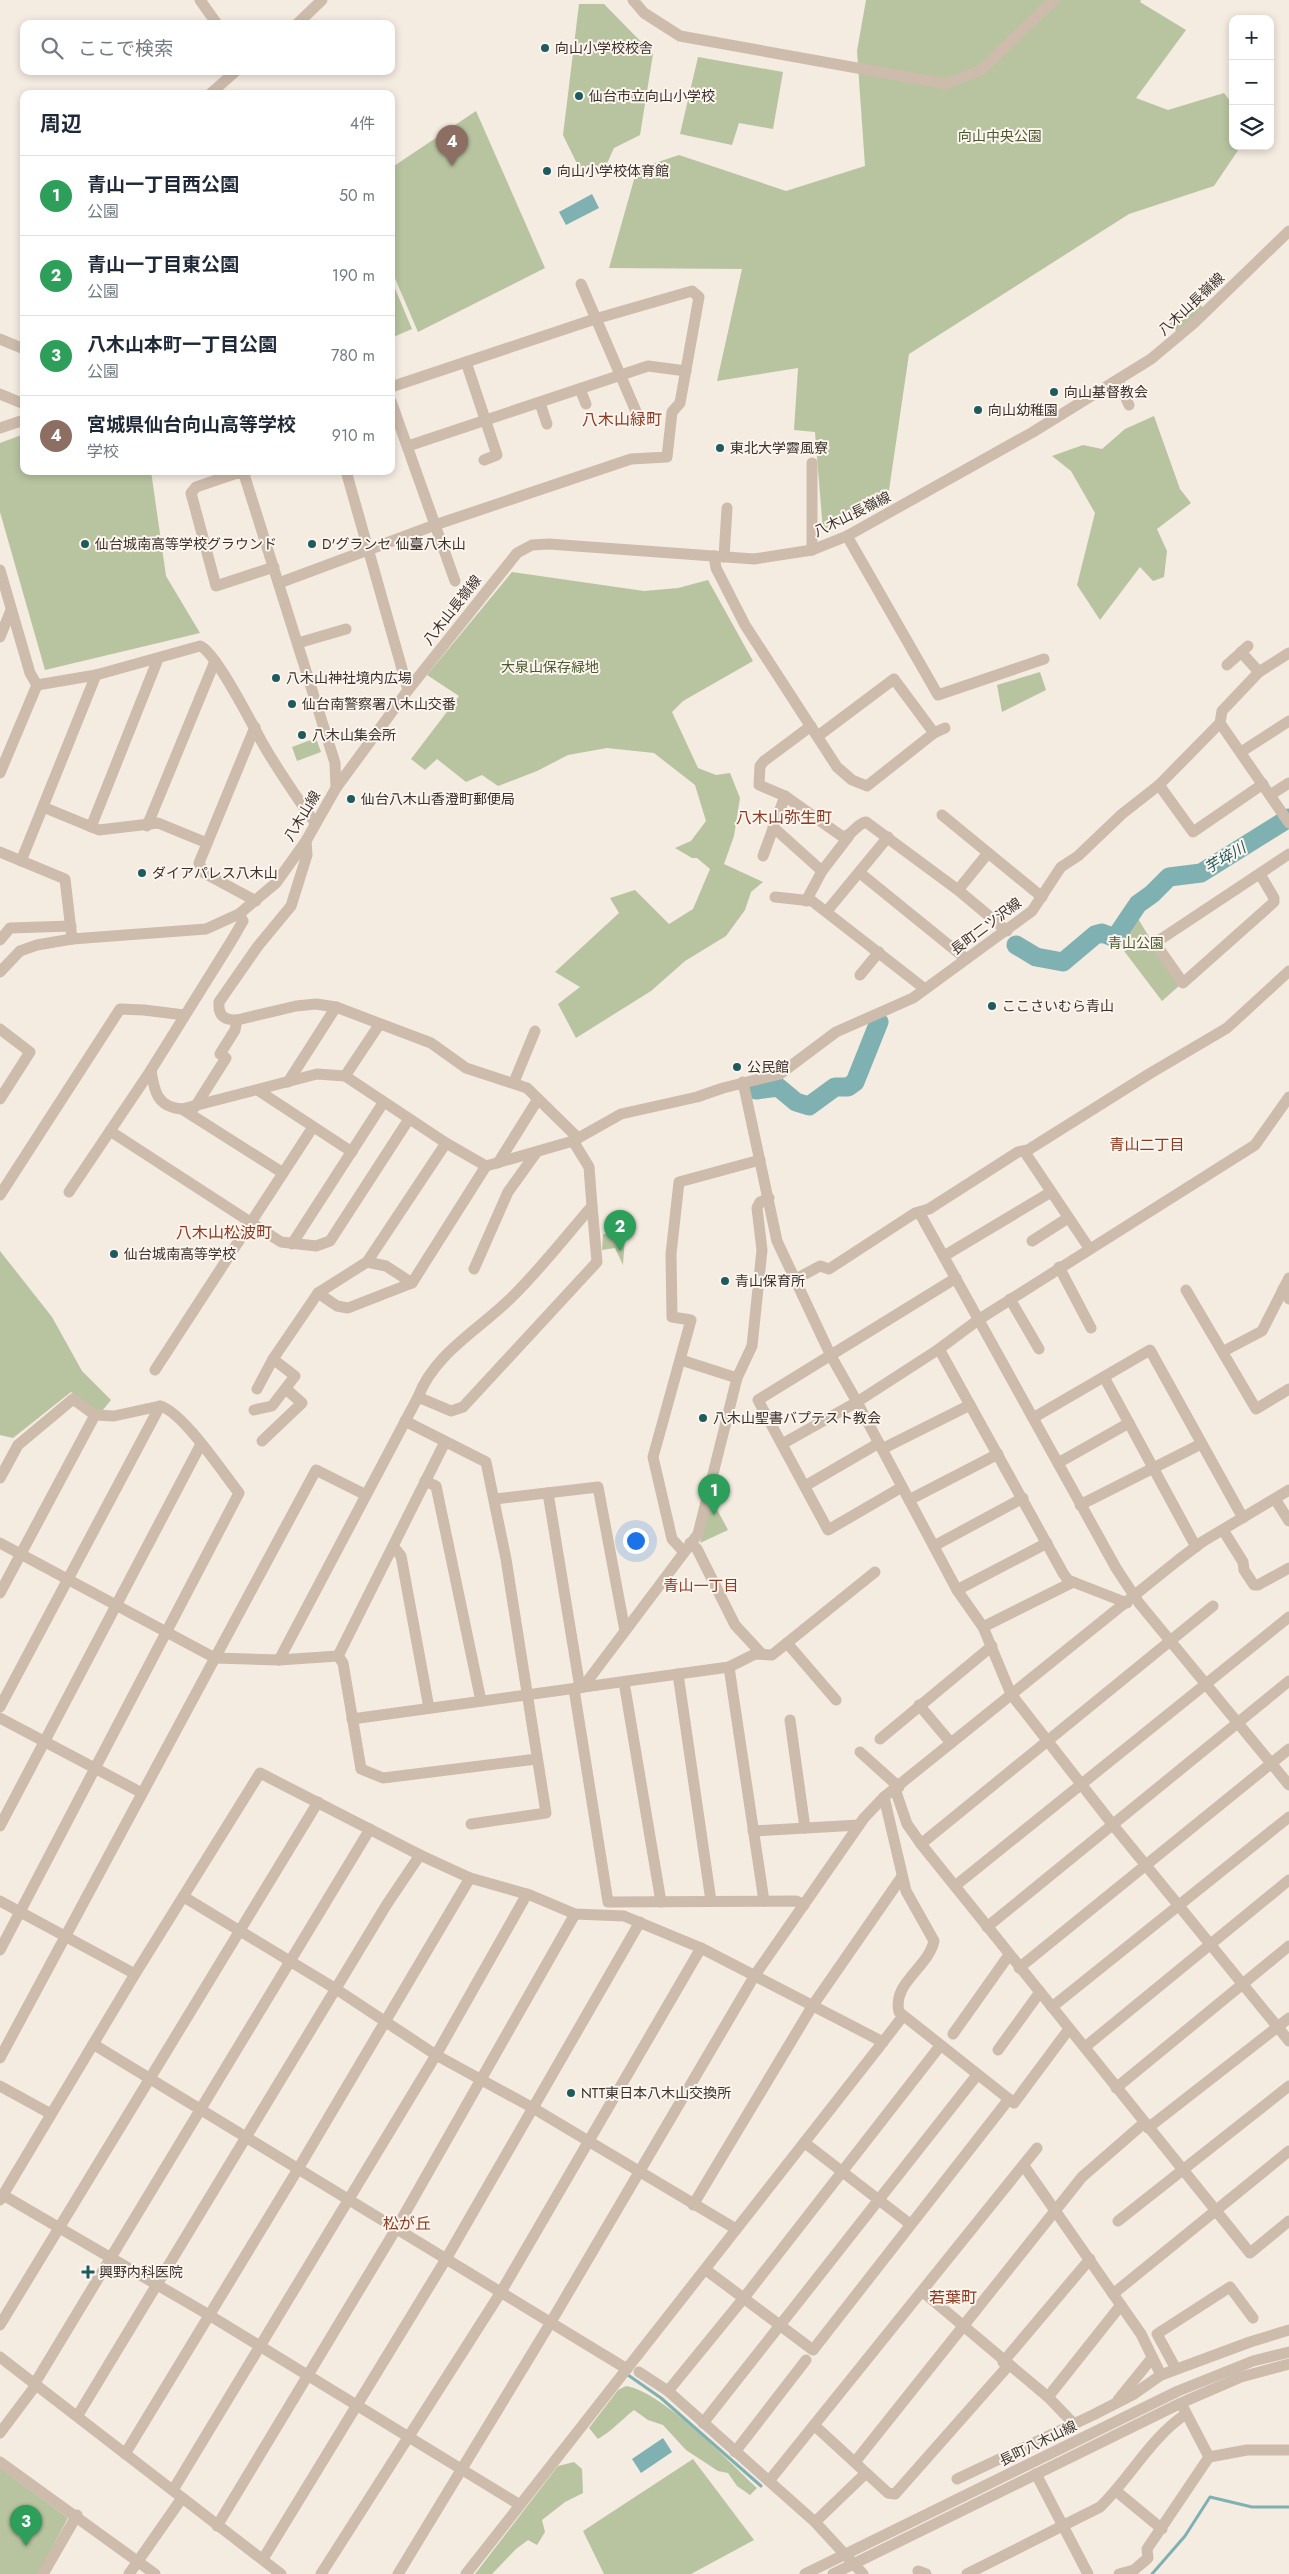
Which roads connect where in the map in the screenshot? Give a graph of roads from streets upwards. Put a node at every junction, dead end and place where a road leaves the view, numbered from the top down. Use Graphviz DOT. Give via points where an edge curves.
graph roads {
  1 [pos="200,0"];
  2 [pos="322,0"];
  3 [pos="633,0"];
  4 [pos="1054,0"];
  5 [pos="214,20"];
  6 [pos="301,20"];
  7 [pos="231,75"];
  8 [pos="215,90"];
  9 [pos="1289,231"];
  10 [pos="581,284"];
  11 [pos="595,319"];
  12 [pos="0,339"];
  13 [pos="20,348"];
  14 [pos="466,362"];
  15 [pos="686,371"];
  16 [pos="620,375"];
  17 [pos="1118,381"];
  18 [pos="395,386"];
  19 [pos="580,389"];
  20 [pos="0,394"];
  21 [pos="20,402"];
  22 [pos="540,403"];
  23 [pos="586,404"];
  24 [pos="1129,405"];
  25 [pos="395,412"];
  26 [pos="638,416"];
  27 [pos="486,420"];
  28 [pos="20,421"];
  29 [pos="547,424"];
  30 [pos="0,428"];
  31 [pos="408,446"];
  32 [pos="484,460"];
  33 [pos="812,463"];
  34 [pos="232,475"];
  35 [pos="245,475"];
  36 [pos="347,475"];
  37 [pos="727,508"];
  38 [pos="435,525"];
  39 [pos="847,536"];
  40 [pos="369,549"];
  41 [pos="812,550"];
  42 [pos="719,556"];
  43 [pos="274,568"];
  44 [pos="0,570"];
  45 [pos="279,582"];
  46 [pos="455,582"];
  47 [pos="11,610"];
  48 [pos="346,629"];
  49 [pos="0,635"];
  50 [pos="298,643"];
  51 [pos="1289,653"];
  52 [pos="1044,659"];
  53 [pos="158,660"];
  54 [pos="215,661"];
  55 [pos="1227,665"];
  56 [pos="1259,672"];
  57 [pos="96,675"];
  58 [pos="37,686"];
  59 [pos="408,690"];
  60 [pos="1289,721"];
  61 [pos="1220,723"];
  62 [pos="811,726"];
  63 [pos="254,727"];
  64 [pos="945,728"];
  65 [pos="934,733"];
  66 [pos="818,736"];
  67 [pos="1241,752"];
  68 [pos="0,773"];
  69 [pos="1289,782"];
  70 [pos="1263,784"];
  71 [pos="1159,785"];
  72 [pos="336,788"];
  73 [pos="1270,795"];
  74 [pos="785,796"];
  75 [pos="43,807"];
  76 [pos="942,815"];
  77 [pos="1286,819"];
  78 [pos="315,822"];
  79 [pos="147,826"];
  80 [pos="91,827"];
  81 [pos="774,827"];
  82 [pos="849,836"];
  83 [pos="888,837"];
  84 [pos="306,841"];
  85 [pos="208,843"];
  86 [pos="0,852"];
  87 [pos="988,853"];
  88 [pos="1289,854"];
  89 [pos="763,856"];
  90 [pos="21,861"];
  91 [pos="822,872"];
  92 [pos="860,873"];
  93 [pos="1260,874"];
  94 [pos="958,890"];
  95 [pos="775,897"];
  96 [pos="1042,897"];
  97 [pos="256,901"];
  98 [pos="806,901"];
  99 [pos="827,911"];
  100 [pos="239,914"];
  101 [pos="5,926"];
  102 [pos="71,926"];
  103 [pos="1007,931"];
  104 [pos="72,939"];
  105 [pos="0,940"];
  106 [pos="879,952"];
  107 [pos="966,960"];
  108 [pos="1289,971"];
  109 [pos="0,972"];
  110 [pos="860,975"];
  111 [pos="925,989"];
  112 [pos="336,1007"];
  113 [pos="184,1015"];
  114 [pos="237,1020"];
  115 [pos="379,1025"];
  116 [pos="0,1029"];
  117 [pos="535,1030"];
  118 [pos="150,1070"];
  119 [pos="345,1076"];
  120 [pos="288,1082"];
  121 [pos="514,1082"];
  122 [pos="743,1082"];
  123 [pos="260,1090"];
  124 [pos="1289,1097"];
  125 [pos="0,1099"];
  126 [pos="538,1100"];
  127 [pos="383,1103"];
  128 [pos="195,1107"];
  129 [pos="182,1108"];
  130 [pos="408,1119"];
  131 [pos="313,1126"];
  132 [pos="110,1131"];
  133 [pos="575,1140"];
  134 [pos="446,1143"];
  135 [pos="1024,1151"];
  136 [pos="352,1152"];
  137 [pos="536,1153"];
  138 [pos="760,1160"];
  139 [pos="498,1162"];
  140 [pos="486,1166"];
  141 [pos="283,1172"];
  142 [pos="69,1192"];
  143 [pos="1051,1192"];
  144 [pos="0,1195"];
  145 [pos="769,1198"];
  146 [pos="592,1206"];
  147 [pos="919,1212"];
  148 [pos="1068,1218"];
  149 [pos="251,1223"];
  150 [pos="1032,1241"];
  151 [pos="292,1244"];
  152 [pos="1089,1248"];
  153 [pos="944,1256"];
  154 [pos="367,1262"];
  155 [pos="474,1268"];
  156 [pos="1059,1268"];
  157 [pos="956,1278"];
  158 [pos="1289,1278"];
  159 [pos="796,1280"];
  160 [pos="412,1283"];
  161 [pos="1282,1289"];
  162 [pos="1186,1290"];
  163 [pos="318,1293"];
  164 [pos="1010,1299"];
  165 [pos="1289,1299"];
  166 [pos="978,1320"];
  167 [pos="1091,1328"];
  168 [pos="939,1349"];
  169 [pos="1039,1349"];
  170 [pos="1224,1351"];
  171 [pos="831,1356"];
  172 [pos="273,1359"];
  173 [pos="682,1360"];
  174 [pos="155,1370"];
  175 [pos="1104,1377"];
  176 [pos="737,1378"];
  177 [pos="257,1389"];
  178 [pos="286,1389"];
  179 [pos="1289,1389"];
  180 [pos="418,1396"];
  181 [pos="857,1402"];
  182 [pos="970,1405"];
  183 [pos="160,1406"];
  184 [pos="254,1410"];
  185 [pos="95,1415"];
  186 [pos="1033,1418"];
  187 [pos="405,1422"];
  188 [pos="1129,1423"];
  189 [pos="262,1441"];
  190 [pos="445,1442"];
  191 [pos="201,1444"];
  192 [pos="782,1444"];
  193 [pos="1201,1444"];
  194 [pos="880,1446"];
  195 [pos="998,1454"];
  196 [pos="1058,1463"];
  197 [pos="1153,1469"];
  198 [pos="0,1478"];
  199 [pos="425,1481"];
  200 [pos="805,1486"];
  201 [pos="902,1487"];
  202 [pos="1289,1490"];
  203 [pos="548,1493"];
  204 [pos="366,1495"];
  205 [pos="1023,1498"];
  206 [pos="1275,1499"];
  207 [pos="495,1500"];
  208 [pos="909,1500"];
  209 [pos="1080,1505"];
  210 [pos="1243,1518"];
  211 [pos="1289,1521"];
  212 [pos="1223,1530"];
  213 [pos="0,1543"];
  214 [pos="1047,1543"];
  215 [pos="393,1546"];
  216 [pos="934,1546"];
  217 [pos="1196,1547"];
  218 [pos="687,1548"];
  219 [pos="21,1554"];
  220 [pos="1289,1568"];
  221 [pos="875,1572"];
  222 [pos="68,1579"];
  223 [pos="1073,1582"];
  224 [pos="957,1590"];
  225 [pos="0,1593"];
  226 [pos="1131,1599"];
  227 [pos="116,1604"];
  228 [pos="1214,1606"];
  229 [pos="1289,1617"];
  230 [pos="982,1627"];
  231 [pos="625,1630"];
  232 [pos="167,1633"];
  233 [pos="1170,1639"];
  234 [pos="787,1644"];
  235 [pos="992,1646"];
  236 [pos="761,1653"];
  237 [pos="338,1656"];
  238 [pos="216,1658"];
  239 [pos="280,1660"];
  240 [pos="729,1667"];
  241 [pos="678,1674"];
  242 [pos="1289,1681"];
  243 [pos="624,1682"];
  244 [pos="1206,1683"];
  245 [pos="579,1688"];
  246 [pos="1011,1694"];
  247 [pos="528,1696"];
  248 [pos="836,1700"];
  249 [pos="481,1701"];
  250 [pos="919,1706"];
  251 [pos="0,1707"];
  252 [pos="429,1708"];
  253 [pos="0,1718"];
  254 [pos="352,1719"];
  255 [pos="790,1720"];
  256 [pos="1238,1722"];
  257 [pos="880,1739"];
  258 [pos="44,1741"];
  259 [pos="1046,1741"];
  260 [pos="951,1744"];
  261 [pos="1289,1749"];
  262 [pos="860,1752"];
  263 [pos="537,1758"];
  264 [pos="1271,1763"];
  265 [pos="96,1770"];
  266 [pos="1081,1784"];
  267 [pos="1289,1784"];
  268 [pos="897,1788"];
  269 [pos="142,1793"];
  270 [pos="884,1797"];
  271 [pos="318,1802"];
  272 [pos="1289,1817"];
  273 [pos="471,1824"];
  274 [pos="1113,1825"];
  275 [pos="0,1826"];
  276 [pos="859,1826"];
  277 [pos="805,1828"];
  278 [pos="370,1829"];
  279 [pos="754,1831"];
  280 [pos="921,1844"];
  281 [pos="420,1855"];
  282 [pos="1146,1864"];
  283 [pos="470,1878"];
  284 [pos="901,1878"];
  285 [pos="1289,1880"];
  286 [pos="955,1886"];
  287 [pos="528,1894"];
  288 [pos="184,1897"];
  289 [pos="0,1901"];
  290 [pos="711,1901"];
  291 [pos="764,1901"];
  292 [pos="660,1902"];
  293 [pos="804,1905"];
  294 [pos="1180,1906"];
  295 [pos="21,1912"];
  296 [pos="575,1914"];
  297 [pos="640,1922"];
  298 [pos="986,1927"];
  299 [pos="239,1932"];
  300 [pos="65,1937"];
  301 [pos="1210,1944"];
  302 [pos="1289,1946"];
  303 [pos="701,1948"];
  304 [pos="0,1950"];
  305 [pos="1009,1955"];
  306 [pos="291,1961"];
  307 [pos="1019,1968"];
  308 [pos="135,1974"];
  309 [pos="755,1975"];
  310 [pos="1242,1985"];
  311 [pos="336,1989"];
  312 [pos="1040,1992"];
  313 [pos="813,2005"];
  314 [pos="1052,2007"];
  315 [pos="903,2016"];
  316 [pos="1289,2018"];
  317 [pos="385,2023"];
  318 [pos="1278,2027"];
  319 [pos="1070,2029"];
  320 [pos="953,2034"];
  321 [pos="1289,2040"];
  322 [pos="883,2042"];
  323 [pos="93,2044"];
  324 [pos="940,2046"];
  325 [pos="1085,2047"];
  326 [pos="998,2050"];
  327 [pos="436,2055"];
  328 [pos="0,2058"];
  329 [pos="977,2075"];
  330 [pos="150,2079"];
  331 [pos="481,2080"];
  332 [pos="0,2086"];
  333 [pos="1289,2086"];
  334 [pos="1116,2088"];
  335 [pos="1009,2100"];
  336 [pos="533,2108"];
  337 [pos="200,2109"];
  338 [pos="51,2114"];
  339 [pos="1146,2126"];
  340 [pos="246,2138"];
  341 [pos="588,2142"];
  342 [pos="804,2143"];
  343 [pos="1037,2148"];
  344 [pos="1289,2151"];
  345 [pos="1024,2166"];
  346 [pos="298,2169"];
  347 [pos="1182,2170"];
  348 [pos="639,2172"];
  349 [pos="843,2172"];
  350 [pos="1,2197"];
  351 [pos="350,2199"];
  352 [pos="878,2200"];
  353 [pos="693,2205"];
  354 [pos="1216,2209"];
  355 [pos="1056,2212"];
  356 [pos="1118,2221"];
  357 [pos="1289,2221"];
  358 [pos="910,2224"];
  359 [pos="60,2228"];
  360 [pos="396,2229"];
  361 [pos="736,2229"];
  362 [pos="111,2258"];
  363 [pos="446,2259"];
  364 [pos="1090,2259"];
  365 [pos="706,2270"];
  366 [pos="157,2287"];
  367 [pos="501,2292"];
  368 [pos="922,2292"];
  369 [pos="1114,2294"];
  370 [pos="743,2299"];
  371 [pos="1121,2305"];
  372 [pos="208,2316"];
  373 [pos="1253,2318"];
  374 [pos="551,2322"];
  375 [pos="0,2325"];
  376 [pos="780,2325"];
  377 [pos="963,2326"];
  378 [pos="1289,2330"];
  379 [pos="260,2348"];
  380 [pos="1289,2352"];
  381 [pos="0,2357"];
  382 [pos="1152,2358"];
  383 [pos="806,2360"];
  384 [pos="1006,2364"];
  385 [pos="1289,2364"];
  386 [pos="627,2369"];
  387 [pos="1176,2369"];
  388 [pos="639,2372"];
  389 [pos="1161,2375"];
  390 [pos="307,2376"];
  391 [pos="35,2384"];
  392 [pos="668,2391"];
  393 [pos="1048,2398"];
  394 [pos="1116,2403"];
  395 [pos="1181,2403"];
  396 [pos="356,2406"];
  397 [pos="1186,2414"];
  398 [pos="78,2415"];
  399 [pos="703,2423"];
  400 [pos="1074,2424"];
  401 [pos="814,2425"];
  402 [pos="0,2434"];
  403 [pos="408,2438"];
  404 [pos="1289,2450"];
  405 [pos="735,2452"];
  406 [pos="125,2454"];
  407 [pos="1209,2457"];
  408 [pos="0,2462"];
  409 [pos="855,2462"];
  410 [pos="460,2470"];
  411 [pos="866,2473"];
  412 [pos="1036,2474"];
  413 [pos="957,2479"];
  414 [pos="769,2481"];
  415 [pos="173,2490"];
  416 [pos="1116,2491"];
  417 [pos="182,2498"];
  418 [pos="520,2505"];
  419 [pos="77,2515"];
  420 [pos="815,2522"];
  421 [pos="218,2526"];
  422 [pos="1062,2526"];
  423 [pos="1162,2529"];
  424 [pos="845,2554"];
  425 [pos="263,2559"];
  426 [pos="137,2560"];
  427 [pos="854,2564"];
  428 [pos="43,2574"];
  429 [pos="129,2574"];
  430 [pos="155,2574"];
  431 [pos="282,2574"];
  432 [pos="321,2574"];
  433 [pos="398,2574"];
  434 [pos="466,2574"];
  435 [pos="805,2574"];
  436 [pos="833,2574"];
  437 [pos="864,2574"];
  438 [pos="967,2574"];
  439 [pos="1088,2574"];
  440 [pos="1119,2574"];
  1 -- 5 [label="street"];
  2 -- 6 [label="street"];
  3 -- 4 [label="street" via="644,13 680,36 946,84 981,70"];
  7 -- 8 [label="street"];
  9 -- 17 [label="street, 八木山長嶺線" via="1165,348"];
  10 -- 11 [label="street"];
  11 -- 14 [label="street"];
  11 -- 15 [label="street" via="692,291 699,297"];
  11 -- 16 [label="street"];
  12 -- 13 [label="street"];
  14 -- 18 [label="street"];
  14 -- 27 [label="street"];
  15 -- 16 [label="street" via="648,366"];
  15 -- 38 [label="street" via="680,403 672,412 666,457 631,459"];
  16 -- 19 [label="street"];
  16 -- 26 [label="street"];
  17 -- 24 [label="street"];
  17 -- 39 [label="street, 八木山長嶺線" via="969,470"];
  19 -- 22 [label="street"];
  19 -- 23 [label="street"];
  20 -- 21 [label="street"];
  22 -- 27 [label="street"];
  22 -- 29 [label="street"];
  25 -- 31 [label="street"];
  27 -- 31 [label="street"];
  27 -- 32 [label="street" via="497,455"];
  28 -- 30 [label="street"];
  31 -- 38 [label="street"];
  33 -- 41 [label="street"];
  34 -- 43 [label="street" via="196,487 191,493 216,586"];
  35 -- 43 [label="street, 八木山線"];
  36 -- 40 [label="street"];
  37 -- 42 [label="street"];
  38 -- 40 [label="street"];
  38 -- 46 [label="street"];
  39 -- 41 [label="street, 八木山長嶺線"];
  39 -- 52 [label="street" via="938,695"];
  40 -- 45 [label="street"];
  40 -- 59 [label="street"];
  41 -- 42 [label="street, 八木山長嶺線" via="754,559"];
  42 -- 59 [label="street, 八木山長嶺線" via="532,545 510,560"];
  42 -- 62 [label="street" via="716,568 745,625"];
  43 -- 45 [label="street, 八木山線"];
  44 -- 47 [label="street"];
  45 -- 50 [label="street, 八木山線"];
  47 -- 49 [label="street"];
  47 -- 58 [label="street"];
  48 -- 50 [label="street"];
  50 -- 72 [label="street, 八木山線" via="335,763"];
  51 -- 56 [label="street, 長町二ツ沢線"];
  53 -- 54 [label="street" via="200,646"];
  53 -- 57 [label="street"];
  53 -- 80 [label="street"];
  54 -- 63 [label="street"];
  54 -- 79 [label="street"];
  55 -- 56 [label="street" via="1245,649"];
  56 -- 61 [label="street, 長町二ツ沢線" via="1222,711"];
  57 -- 58 [label="street"];
  57 -- 75 [label="street"];
  58 -- 68 [label="street"];
  59 -- 72 [label="street, 八木山長嶺線"];
  60 -- 67 [label="street"];
  61 -- 67 [label="street"];
  61 -- 71 [label="street, 長町二ツ沢線"];
  62 -- 66 [label="street"];
  62 -- 74 [label="street" via="760,766 759,785"];
  63 -- 78 [label="street"];
  63 -- 85 [label="street"];
  64 -- 65 [label="street"];
  65 -- 66 [label="street" via="867,786 852,780 837,767"];
  65 -- 66 [label="street" via="894,679"];
  67 -- 70 [label="street"];
  69 -- 73 [label="street"];
  70 -- 71 [label="street" via="1193,832"];
  70 -- 73 [label="street"];
  71 -- 96 [label="street, 長町二ツ沢線" via="1061,867"];
  72 -- 78 [label="street, 八木山線"];
  73 -- 77 [label="street"];
  74 -- 81 [label="street"];
  74 -- 82 [label="street" via="843,837"];
  75 -- 80 [label="street"];
  75 -- 90 [label="street"];
  76 -- 87 [label="street"];
  78 -- 84 [label="street, 八木山線"];
  79 -- 80 [label="street" via="99,830"];
  79 -- 85 [label="street" via="158,823"];
  81 -- 89 [label="street"];
  81 -- 91 [label="street"];
  82 -- 83 [label="street" via="860,823 866,822"];
  82 -- 91 [label="street"];
  83 -- 92 [label="street"];
  83 -- 94 [label="street"];
  84 -- 97 [label="street, 八木山線" via="276,883"];
  84 -- 114 [label="street" via="307,855 291,906 219,1002 218,1011 222,1016"];
  85 -- 97 [label="street" via="199,863 204,873"];
  86 -- 90 [label="street"];
  87 -- 94 [label="street"];
  87 -- 96 [label="street"];
  88 -- 93 [label="street"];
  90 -- 102 [label="street" via="65,879"];
  91 -- 98 [label="street"];
  92 -- 99 [label="street"];
  92 -- 107 [label="street"];
  93 -- 93 [label="street" via="1155,943 1183,983 1274,902"];
  94 -- 103 [label="street"];
  95 -- 98 [label="street"];
  96 -- 103 [label="street, 長町二ツ沢線" via="1032,912"];
  97 -- 100 [label="street, 八木山線"];
  98 -- 99 [label="street" via="812,901"];
  99 -- 106 [label="street"];
  100 -- 104 [label="street, 八木山線" via="206,929"];
  100 -- 113 [label="street" via="243,921"];
  101 -- 102 [label="street"];
  101 -- 105 [label="street"];
  102 -- 104 [label="street"];
  103 -- 107 [label="street, 長町二ツ沢線"];
  104 -- 109 [label="street, 八木山線" via="20,951"];
  106 -- 110 [label="street"];
  106 -- 111 [label="street"];
  107 -- 111 [label="street, 長町二ツ沢線"];
  108 -- 135 [label="street" via="1227,1028"];
  111 -- 122 [label="street, 長町二ツ沢線" via="913,998 836,1032 780,1074"];
  112 -- 114 [label="street" via="296,1006"];
  112 -- 115 [label="street"];
  112 -- 120 [label="street"];
  113 -- 118 [label="street"];
  113 -- 144 [label="street" via="120,1009"];
  114 -- 128 [label="street" via="235,1030 220,1054 226,1058"];
  115 -- 119 [label="street"];
  115 -- 121 [label="street" via="431,1043 466,1068"];
  116 -- 125 [label="street" via="30,1052"];
  117 -- 121 [label="street"];
  118 -- 129 [label="street" via="154,1090 161,1100 171,1108"];
  118 -- 132 [label="street"];
  119 -- 120 [label="street" via="318,1074"];
  119 -- 127 [label="street"];
  120 -- 123 [label="street"];
  121 -- 126 [label="street" via="527,1088"];
  122 -- 133 [label="street, 長町二ツ沢線" via="698,1097 621,1114"];
  122 -- 138 [label="street"];
  123 -- 128 [label="street"];
  123 -- 131 [label="street"];
  124 -- 152 [label="street" via="1255,1145"];
  126 -- 133 [label="street"];
  126 -- 139 [label="street"];
  127 -- 130 [label="street"];
  127 -- 136 [label="street"];
  128 -- 129 [label="street"];
  129 -- 141 [label="street"];
  130 -- 134 [label="street"];
  130 -- 151 [label="street" via="330,1241 316,1246"];
  131 -- 136 [label="street"];
  131 -- 141 [label="street"];
  132 -- 142 [label="street"];
  132 -- 149 [label="street"];
  133 -- 137 [label="street, 長町二ツ沢線"];
  133 -- 146 [label="street" via="589,1167"];
  134 -- 140 [label="street"];
  134 -- 154 [label="street"];
  135 -- 143 [label="street"];
  135 -- 147 [label="street"];
  136 -- 151 [label="street"];
  137 -- 139 [label="street, 長町二ツ沢線"];
  137 -- 155 [label="street" via="508,1192"];
  138 -- 145 [label="street"];
  138 -- 173 [label="street" via="679,1182 671,1254 672,1316 691,1320"];
  139 -- 140 [label="street, 長町二ツ沢線"];
  140 -- 160 [label="street"];
  141 -- 149 [label="street"];
  143 -- 148 [label="street"];
  143 -- 153 [label="street"];
  145 -- 159 [label="street" via="778,1241"];
  145 -- 176 [label="street" via="760,1202 757,1208 762,1250 752,1346"];
  146 -- 180 [label="street" via="513,1296 468,1334 424,1380"];
  146 -- 180 [label="street" via="597,1262 585,1276 463,1408 451,1411"];
  147 -- 153 [label="street"];
  147 -- 159 [label="street" via="829,1269 820,1266"];
  148 -- 150 [label="street"];
  148 -- 152 [label="street"];
  149 -- 151 [label="street" via="281,1242"];
  149 -- 174 [label="street"];
  152 -- 156 [label="street"];
  153 -- 157 [label="street"];
  154 -- 160 [label="street" via="386,1266"];
  154 -- 163 [label="street"];
  156 -- 164 [label="street"];
  156 -- 167 [label="street"];
  157 -- 166 [label="street"];
  157 -- 171 [label="street"];
  158 -- 161 [label="street"];
  159 -- 171 [label="street"];
  160 -- 163 [label="street" via="348,1308 337,1306"];
  161 -- 165 [label="street"];
  161 -- 170 [label="street" via="1262,1331"];
  162 -- 170 [label="street"];
  163 -- 172 [label="street"];
  164 -- 166 [label="street"];
  164 -- 169 [label="street"];
  166 -- 168 [label="street"];
  166 -- 186 [label="street"];
  168 -- 181 [label="street"];
  168 -- 182 [label="street"];
  170 -- 179 [label="street" via="1256,1409"];
  171 -- 181 [label="street"];
  171 -- 192 [label="street" via="758,1400"];
  172 -- 177 [label="street"];
  172 -- 178 [label="street" via="295,1376"];
  173 -- 176 [label="street"];
  173 -- 218 [label="street" via="662,1419 654,1457 672,1539"];
  175 -- 186 [label="street"];
  175 -- 188 [label="street"];
  175 -- 193 [label="street" via="1150,1350"];
  176 -- 218 [label="street" via="698,1534"];
  178 -- 184 [label="street" via="272,1406"];
  178 -- 189 [label="street" via="302,1403"];
  180 -- 187 [label="street"];
  181 -- 192 [label="street"];
  181 -- 194 [label="street"];
  182 -- 194 [label="street"];
  182 -- 195 [label="street"];
  183 -- 185 [label="street" via="114,1416"];
  183 -- 191 [label="street" via="169,1408"];
  183 -- 222 [label="street"];
  185 -- 198 [label="street" via="73,1399 18,1445"];
  185 -- 219 [label="street"];
  186 -- 196 [label="street"];
  187 -- 190 [label="street"];
  187 -- 204 [label="street"];
  188 -- 196 [label="street"];
  188 -- 197 [label="street"];
  190 -- 199 [label="street"];
  190 -- 207 [label="street" via="486,1462"];
  191 -- 227 [label="street"];
  191 -- 232 [label="street" via="239,1493"];
  192 -- 200 [label="street"];
  193 -- 197 [label="street"];
  193 -- 210 [label="street"];
  194 -- 200 [label="street"];
  194 -- 201 [label="street"];
  195 -- 205 [label="street"];
  195 -- 208 [label="street"];
  196 -- 209 [label="street"];
  197 -- 209 [label="street"];
  197 -- 217 [label="street"];
  199 -- 215 [label="street"];
  199 -- 249 [label="street" via="436,1486"];
  200 -- 201 [label="street" via="828,1530"];
  201 -- 208 [label="street"];
  202 -- 206 [label="street"];
  203 -- 207 [label="street"];
  203 -- 231 [label="street" via="598,1487"];
  203 -- 245 [label="street"];
  204 -- 238 [label="street" via="316,1470"];
  204 -- 239 [label="street"];
  205 -- 214 [label="street"];
  205 -- 216 [label="street"];
  206 -- 210 [label="street"];
  206 -- 211 [label="street"];
  207 -- 247 [label="street"];
  208 -- 216 [label="street"];
  209 -- 226 [label="street"];
  210 -- 212 [label="street"];
  212 -- 217 [label="street"];
  212 -- 220 [label="street" via="1254,1585"];
  213 -- 219 [label="street"];
  214 -- 223 [label="street" via="1062,1573"];
  214 -- 224 [label="street"];
  215 -- 237 [label="street"];
  215 -- 252 [label="street" via="401,1556"];
  216 -- 224 [label="street"];
  217 -- 226 [label="street"];
  218 -- 231 [label="street"];
  218 -- 236 [label="street" via="697,1549 735,1625"];
  219 -- 222 [label="street"];
  219 -- 225 [label="street"];
  221 -- 234 [label="street"];
  222 -- 227 [label="street"];
  222 -- 251 [label="street"];
  223 -- 226 [label="street"];
  223 -- 230 [label="street"];
  224 -- 230 [label="street"];
  226 -- 233 [label="street"];
  226 -- 246 [label="street"];
  227 -- 232 [label="street"];
  227 -- 258 [label="street"];
  228 -- 233 [label="street"];
  229 -- 244 [label="street"];
  230 -- 235 [label="street"];
  231 -- 245 [label="street"];
  232 -- 238 [label="street"];
  232 -- 265 [label="street"];
  233 -- 244 [label="street"];
  233 -- 259 [label="street"];
  234 -- 236 [label="street" via="772,1655"];
  234 -- 248 [label="street"];
  235 -- 246 [label="street"];
  235 -- 250 [label="street"];
  236 -- 240 [label="street"];
  237 -- 239 [label="street"];
  237 -- 254 [label="street" via="343,1662"];
  238 -- 239 [label="street"];
  238 -- 269 [label="street"];
  240 -- 241 [label="street"];
  240 -- 279 [label="street"];
  241 -- 243 [label="street"];
  241 -- 290 [label="street"];
  242 -- 256 [label="street"];
  243 -- 245 [label="street"];
  243 -- 292 [label="street"];
  244 -- 256 [label="street"];
  244 -- 266 [label="street"];
  245 -- 247 [label="street"];
  245 -- 292 [label="street" via="608,1902"];
  246 -- 259 [label="street"];
  246 -- 260 [label="street"];
  247 -- 249 [label="street"];
  247 -- 263 [label="street"];
  249 -- 252 [label="street"];
  250 -- 257 [label="street"];
  250 -- 260 [label="street"];
  252 -- 254 [label="street"];
  253 -- 258 [label="street"];
  254 -- 263 [label="street" via="361,1769 383,1778"];
  255 -- 277 [label="street"];
  256 -- 264 [label="street"];
  256 -- 274 [label="street"];
  258 -- 265 [label="street"];
  258 -- 275 [label="street"];
  259 -- 266 [label="street"];
  259 -- 280 [label="street"];
  260 -- 268 [label="street"];
  261 -- 264 [label="street"];
  262 -- 268 [label="street"];
  263 -- 273 [label="street" via="546,1813"];
  264 -- 267 [label="street"];
  264 -- 282 [label="street"];
  265 -- 269 [label="street"];
  265 -- 295 [label="street"];
  266 -- 274 [label="street"];
  266 -- 286 [label="street"];
  268 -- 270 [label="street"];
  268 -- 280 [label="street" via="907,1824"];
  269 -- 300 [label="street"];
  270 -- 276 [label="street"];
  270 -- 284 [label="street"];
  271 -- 278 [label="street"];
  271 -- 288 [label="street" via="260,1772"];
  271 -- 299 [label="street"];
  272 -- 294 [label="street"];
  274 -- 282 [label="street"];
  274 -- 298 [label="street"];
  276 -- 277 [label="street"];
  276 -- 293 [label="street"];
  277 -- 279 [label="street"];
  278 -- 281 [label="street"];
  278 -- 306 [label="street"];
  279 -- 291 [label="street"];
  280 -- 286 [label="street"];
  281 -- 283 [label="street"];
  281 -- 311 [label="street"];
  282 -- 294 [label="street"];
  282 -- 307 [label="street"];
  283 -- 287 [label="street"];
  283 -- 317 [label="street"];
  284 -- 313 [label="street"];
  284 -- 315 [label="street" via="934,1941 931,1952 899,1993 896,2002"];
  285 -- 301 [label="street"];
  286 -- 298 [label="street"];
  287 -- 296 [label="street"];
  287 -- 327 [label="street"];
  288 -- 299 [label="street"];
  288 -- 308 [label="street"];
  289 -- 295 [label="street"];
  290 -- 291 [label="street"];
  290 -- 292 [label="street"];
  291 -- 293 [label="street" via="796,1901"];
  293 -- 309 [label="street"];
  294 -- 301 [label="street"];
  294 -- 314 [label="street"];
  295 -- 300 [label="street"];
  295 -- 304 [label="street"];
  296 -- 297 [label="street" via="624,1916"];
  296 -- 331 [label="street"];
  297 -- 303 [label="street"];
  297 -- 336 [label="street"];
  298 -- 305 [label="street"];
  299 -- 306 [label="street"];
  299 -- 330 [label="street"];
  300 -- 308 [label="street"];
  300 -- 328 [label="street"];
  301 -- 310 [label="street"];
  301 -- 325 [label="street"];
  302 -- 310 [label="street"];
  303 -- 309 [label="street"];
  303 -- 341 [label="street"];
  305 -- 307 [label="street"];
  305 -- 320 [label="street"];
  306 -- 311 [label="street"];
  306 -- 337 [label="street"];
  307 -- 312 [label="street"];
  308 -- 323 [label="street"];
  309 -- 313 [label="street"];
  309 -- 348 [label="street"];
  310 -- 318 [label="street"];
  310 -- 334 [label="street"];
  311 -- 317 [label="street"];
  311 -- 340 [label="street"];
  312 -- 314 [label="street"];
  312 -- 326 [label="street"];
  313 -- 322 [label="street"];
  313 -- 353 [label="street"];
  314 -- 319 [label="street"];
  315 -- 322 [label="street"];
  315 -- 324 [label="street"];
  316 -- 318 [label="street"];
  317 -- 327 [label="street"];
  317 -- 346 [label="street"];
  318 -- 321 [label="street"];
  318 -- 339 [label="street"];
  319 -- 325 [label="street"];
  319 -- 335 [label="street" via="1014,2104"];
  322 -- 342 [label="street"];
  323 -- 330 [label="street"];
  323 -- 338 [label="street"];
  324 -- 329 [label="street"];
  324 -- 349 [label="street"];
  325 -- 334 [label="street"];
  327 -- 331 [label="street"];
  327 -- 351 [label="street"];
  329 -- 335 [label="street"];
  329 -- 352 [label="street"];
  330 -- 337 [label="street"];
  330 -- 359 [label="street"];
  331 -- 336 [label="street"];
  331 -- 360 [label="street"];
  332 -- 338 [label="street"];
  333 -- 347 [label="street"];
  334 -- 339 [label="street"];
  335 -- 358 [label="street"];
  336 -- 341 [label="street"];
  336 -- 363 [label="street"];
  337 -- 340 [label="street"];
  337 -- 362 [label="street"];
  338 -- 350 [label="street"];
  339 -- 347 [label="street"];
  339 -- 355 [label="street" via="1082,2177"];
  340 -- 346 [label="street"];
  340 -- 366 [label="street"];
  341 -- 348 [label="street"];
  341 -- 367 [label="street"];
  342 -- 349 [label="street"];
  342 -- 361 [label="street"];
  343 -- 345 [label="street"];
  344 -- 354 [label="street"];
  345 -- 355 [label="street"];
  345 -- 368 [label="street"];
  346 -- 351 [label="street"];
  346 -- 372 [label="street"];
  347 -- 354 [label="street"];
  347 -- 356 [label="street"];
  348 -- 353 [label="street"];
  348 -- 374 [label="street"];
  349 -- 352 [label="street"];
  349 -- 370 [label="street"];
  350 -- 359 [label="street"];
  351 -- 360 [label="street"];
  351 -- 379 [label="street"];
  352 -- 358 [label="street"];
  352 -- 376 [label="street"];
  353 -- 361 [label="street"];
  354 -- 357 [label="street" via="1250,2253"];
  354 -- 369 [label="street"];
  355 -- 364 [label="street"];
  355 -- 377 [label="street"];
  358 -- 376 [label="street" via="813,2350"];
  359 -- 362 [label="street"];
  359 -- 375 [label="street"];
  360 -- 363 [label="street"];
  360 -- 390 [label="street"];
  361 -- 365 [label="street"];
  362 -- 366 [label="street"];
  362 -- 391 [label="street"];
  363 -- 367 [label="street"];
  363 -- 396 [label="street"];
  364 -- 369 [label="street"];
  364 -- 384 [label="street"];
  365 -- 370 [label="street"];
  365 -- 386 [label="street"];
  366 -- 372 [label="street"];
  366 -- 398 [label="street"];
  367 -- 374 [label="street"];
  367 -- 403 [label="street"];
  368 -- 377 [label="street"];
  368 -- 401 [label="street"];
  369 -- 371 [label="street"];
  370 -- 376 [label="street"];
  370 -- 392 [label="street"];
  371 -- 382 [label="street"];
  371 -- 393 [label="street"];
  372 -- 379 [label="street"];
  372 -- 406 [label="street"];
  373 -- 387 [label="street" via="1230,2286 1157,2334"];
  374 -- 386 [label="street"];
  374 -- 410 [label="street"];
  376 -- 399 [label="street"];
  377 -- 384 [label="street"];
  377 -- 409 [label="street"];
  378 -- 387 [label="street"];
  379 -- 390 [label="street"];
  379 -- 415 [label="street"];
  380 -- 424 [label="street, 長町八木山線" via="1252,2361 1178,2391"];
  381 -- 391 [label="street"];
  382 -- 389 [label="street"];
  382 -- 394 [label="street"];
  383 -- 405 [label="street"];
  384 -- 393 [label="street"];
  384 -- 411 [label="street" via="896,2494 888,2493"];
  385 -- 395 [label="street" via="1240,2377"];
  386 -- 418 [label="street"];
  387 -- 389 [label="street"];
  388 -- 392 [label="street"];
  389 -- 394 [label="street"];
  390 -- 396 [label="street"];
  390 -- 421 [label="street"];
  391 -- 398 [label="street"];
  391 -- 402 [label="street"];
  392 -- 399 [label="street"];
  393 -- 400 [label="street"];
  394 -- 400 [label="street"];
  395 -- 397 [label="street"];
  395 -- 412 [label="street"];
  396 -- 403 [label="street"];
  396 -- 425 [label="street"];
  397 -- 407 [label="street"];
  397 -- 416 [label="street" via="1170,2424"];
  398 -- 406 [label="street"];
  399 -- 405 [label="street"];
  400 -- 413 [label="street"];
  401 -- 409 [label="street"];
  401 -- 414 [label="street"];
  403 -- 410 [label="street"];
  403 -- 432 [label="street"];
  404 -- 407 [label="street" via="1247,2450"];
  405 -- 414 [label="street"];
  406 -- 415 [label="street"];
  407 -- 423 [label="street"];
  408 -- 419 [label="street"];
  409 -- 411 [label="street"];
  410 -- 418 [label="street"];
  410 -- 433 [label="street"];
  411 -- 420 [label="street"];
  412 -- 422 [label="street"];
  412 -- 427 [label="street"];
  414 -- 420 [label="street"];
  415 -- 417 [label="street"];
  416 -- 422 [label="street" via="1100,2507"];
  416 -- 423 [label="street"];
  417 -- 421 [label="street"];
  417 -- 426 [label="street"];
  418 -- 434 [label="street"];
  419 -- 426 [label="street"];
  419 -- 428 [label="street"];
  420 -- 424 [label="street"];
  421 -- 425 [label="street"];
  422 -- 438 [label="street"];
  422 -- 439 [label="street"];
  423 -- 440 [label="street" via="1147,2549 1148,2558 1134,2570"];
  424 -- 427 [label="street"];
  424 -- 435 [label="street, 長町八木山線"];
  425 -- 431 [label="street"];
  426 -- 429 [label="street"];
  426 -- 430 [label="street"];
  427 -- 436 [label="street"];
  427 -- 437 [label="street"];
}
